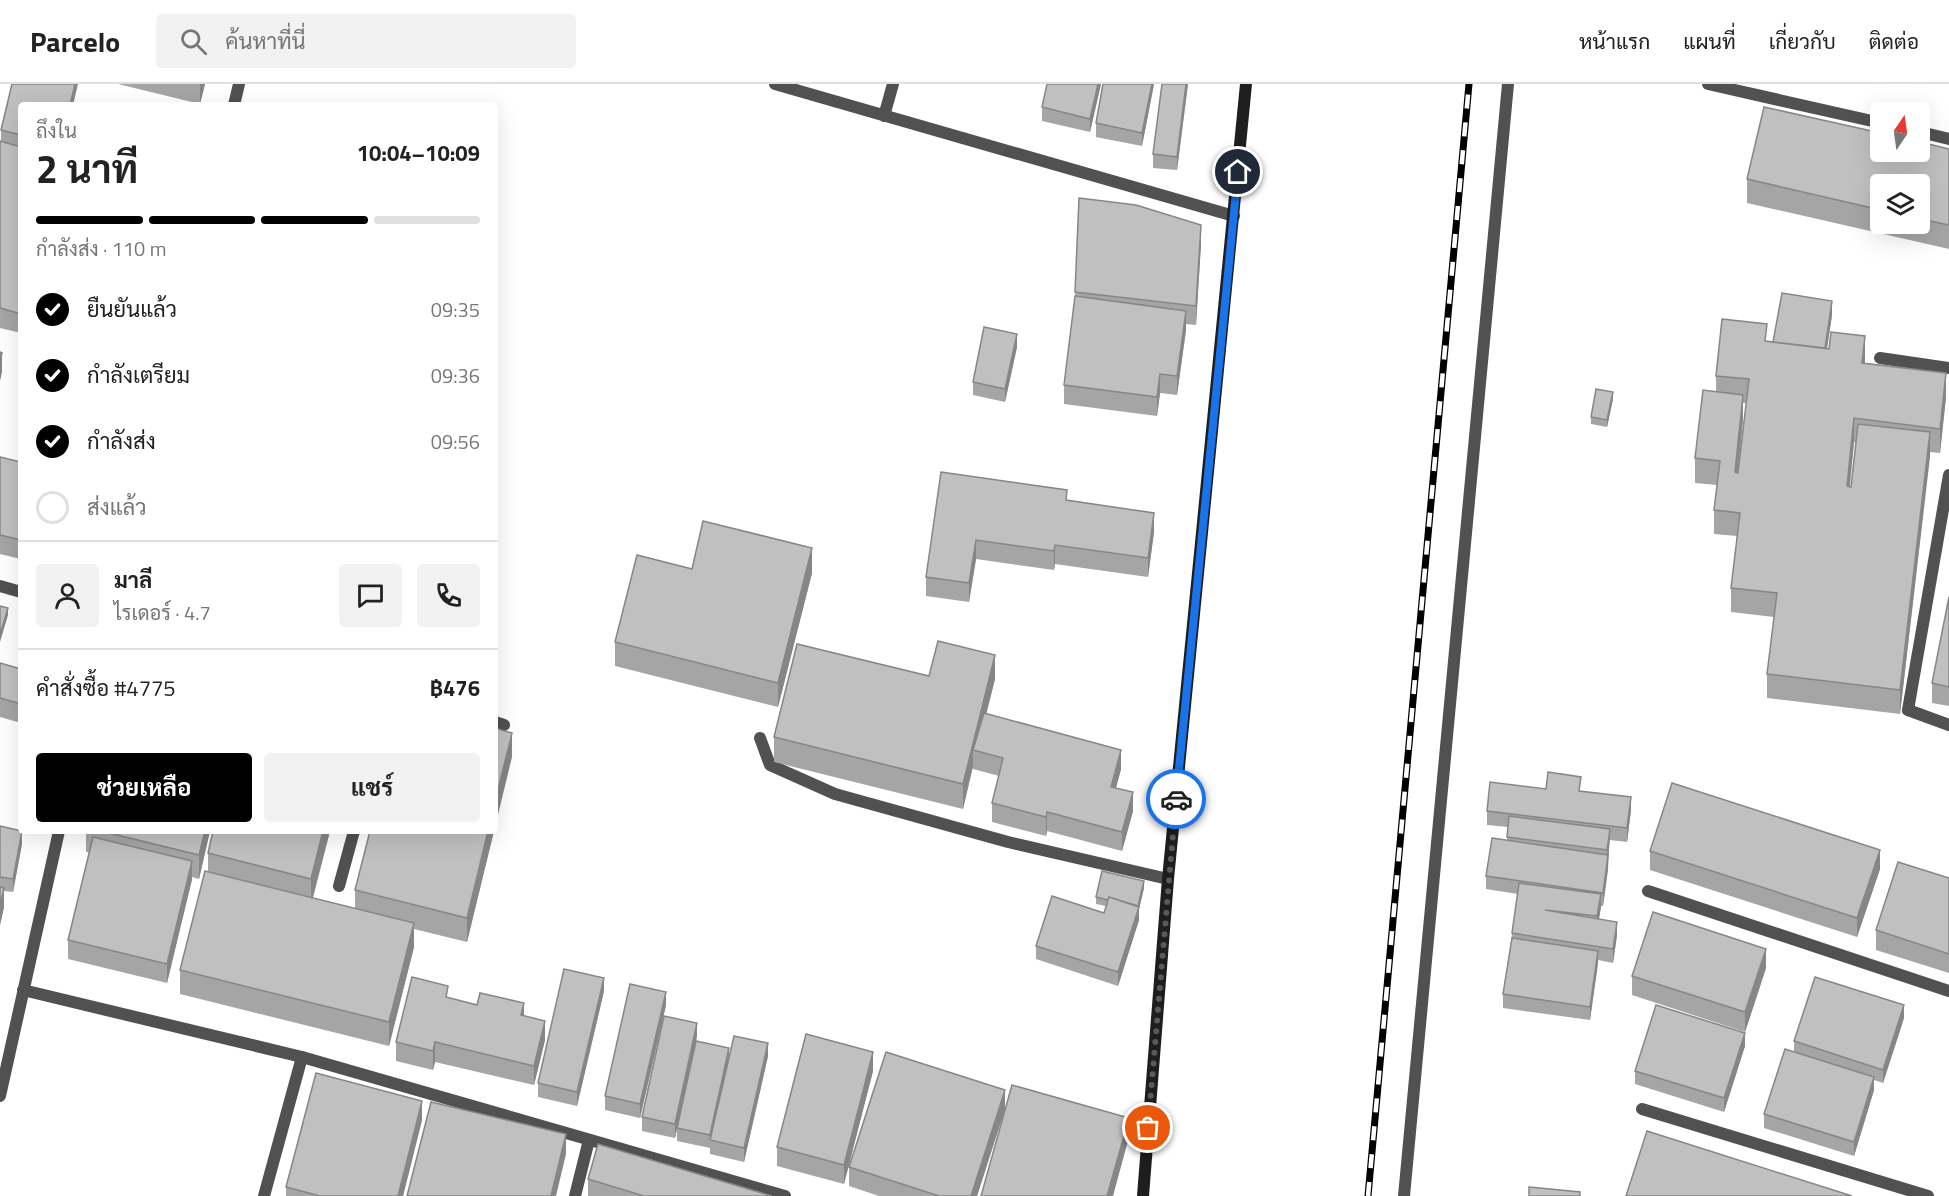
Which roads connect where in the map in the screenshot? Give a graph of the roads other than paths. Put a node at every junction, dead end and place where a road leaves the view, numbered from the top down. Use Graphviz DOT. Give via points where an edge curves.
graph roads {
  1 [pos="239,84"];
  2 [pos="775,84"];
  3 [pos="893,84"];
  4 [pos="1246,84"];
  5 [pos="1508,84"];
  6 [pos="1708,84"];
  7 [pos="1732,87"];
  8 [pos="235,102"];
  9 [pos="884,116"];
  10 [pos="1870,120"];
  11 [pos="1930,134"];
  12 [pos="1949,139"];
  13 [pos="1234,216"];
  14 [pos="1881,358"];
  15 [pos="1949,368"];
  16 [pos="1949,475"];
  17 [pos="0,586"];
  18 [pos="18,591"];
  19 [pos="1949,725"];
  20 [pos="760,738"];
  21 [pos="58,834"];
  22 [pos="353,834"];
  23 [pos="1168,879"];
  24 [pos="339,886"];
  25 [pos="1648,891"];
  26 [pos="23,990"];
  27 [pos="1949,991"];
  28 [pos="302,1058"];
  29 [pos="0,1096"];
  30 [pos="1642,1109"];
  31 [pos="589,1140"];
  32 [pos="264,1196"];
  33 [pos="575,1196"];
  34 [pos="785,1196"];
  35 [pos="1143,1196"];
  36 [pos="1404,1196"];
  37 [pos="1928,1196"];
  1 -- 8 [label="street"];
  2 -- 9 [label="street"];
  3 -- 9 [label="street"];
  4 -- 13 [label="street"];
  5 -- 36 [label="street"];
  6 -- 7 [label="street"];
  7 -- 10 [label="street"];
  9 -- 13 [label="street"];
  11 -- 12 [label="street"];
  13 -- 23 [label="street"];
  14 -- 15 [label="street"];
  16 -- 19 [label="street" via="1908,710"];
  17 -- 18 [label="street"];
  20 -- 23 [label="street" via="770,765 835,794 1008,842"];
  21 -- 26 [label="street"];
  22 -- 24 [label="street"];
  23 -- 35 [label="street"];
  25 -- 27 [label="street"];
  26 -- 28 [label="street"];
  26 -- 29 [label="street"];
  28 -- 31 [label="street"];
  28 -- 32 [label="street"];
  30 -- 37 [label="street"];
  31 -- 33 [label="street"];
  31 -- 34 [label="street"];
}
